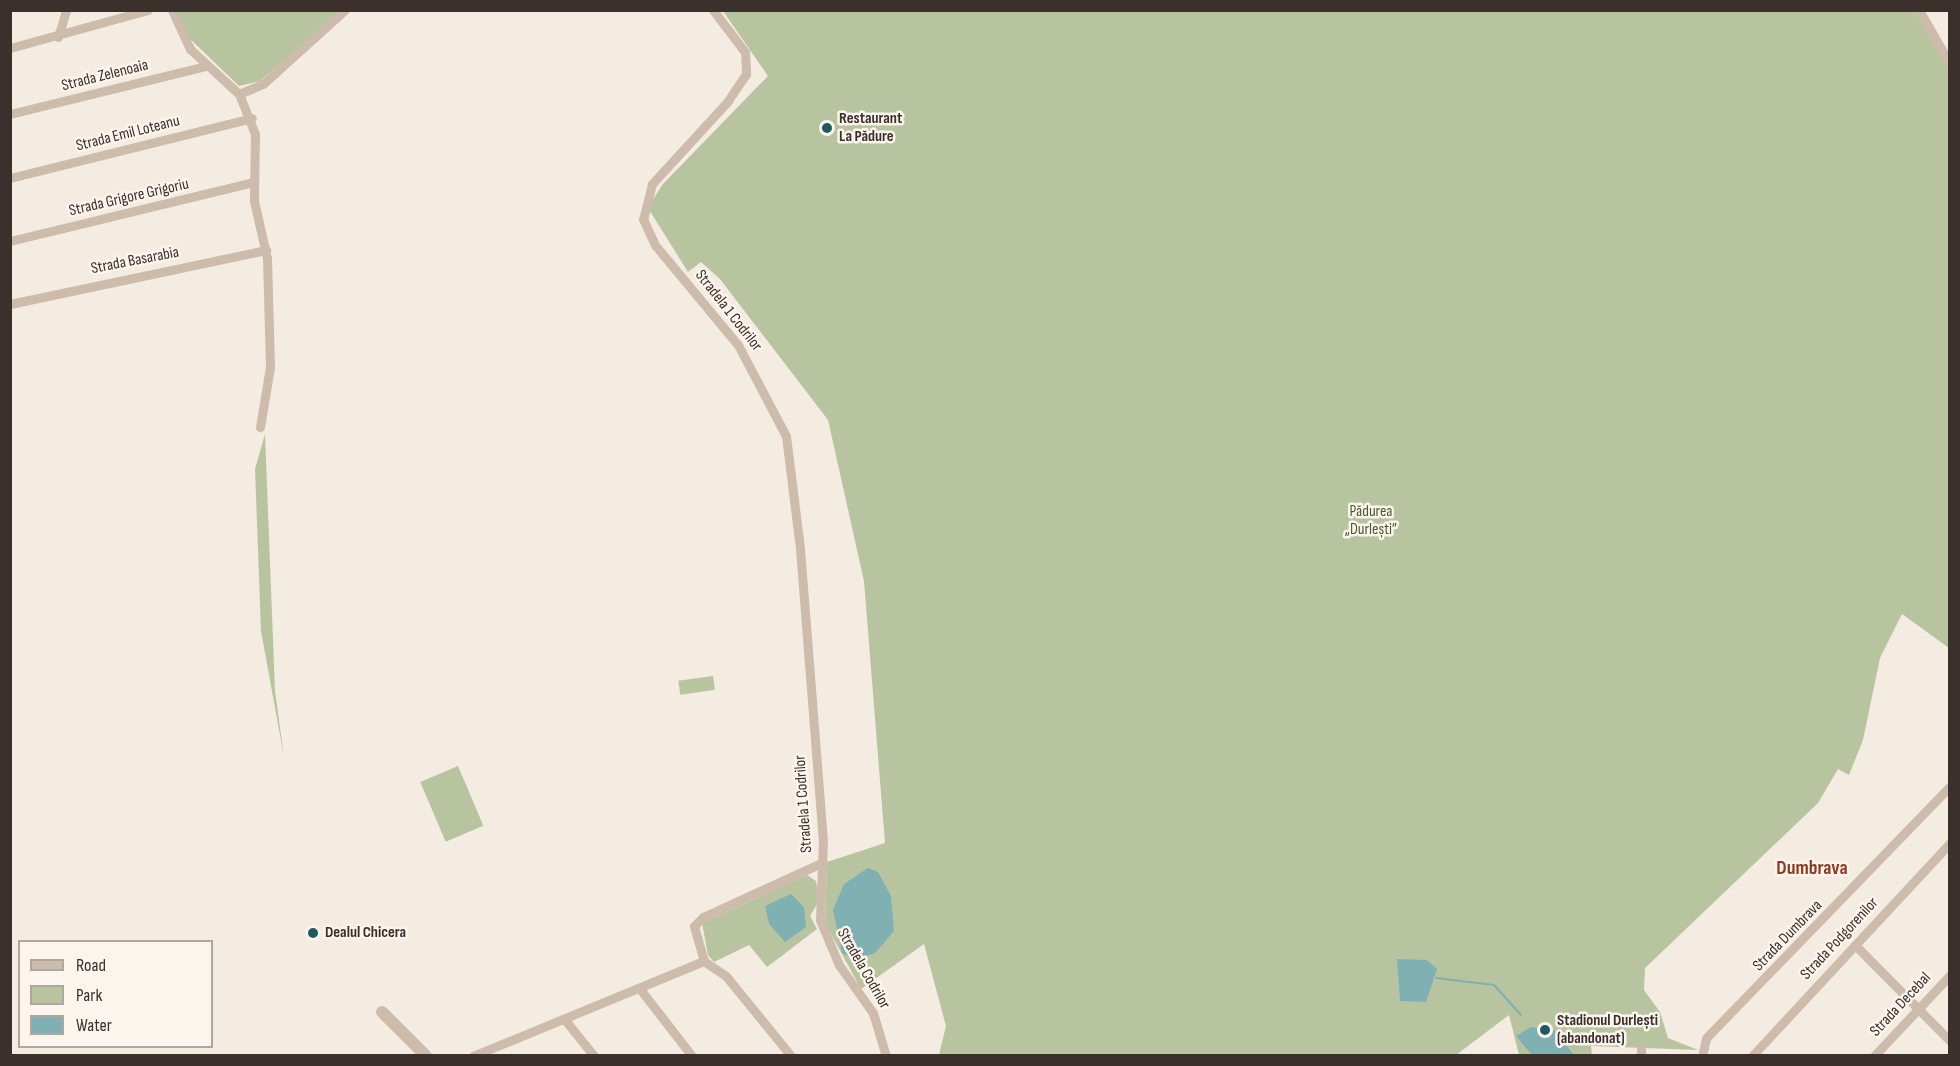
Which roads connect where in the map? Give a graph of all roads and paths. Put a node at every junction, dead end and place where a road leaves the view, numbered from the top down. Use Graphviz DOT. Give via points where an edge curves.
graph roads {
  1 [pos="66,10"];
  2 [pos="148,10"];
  3 [pos="172,10"];
  4 [pos="345,10"];
  5 [pos="713,10"];
  6 [pos="1919,10"];
  7 [pos="58,37"];
  8 [pos="10,48"];
  9 [pos="1950,64"];
  10 [pos="206,66"];
  11 [pos="238,94"];
  12 [pos="10,114"];
  13 [pos="252,118"];
  14 [pos="10,178"];
  15 [pos="255,182"];
  16 [pos="10,241"];
  17 [pos="266,250"];
  18 [pos="10,304"];
  19 [pos="260,427"];
  20 [pos="1950,786"];
  21 [pos="1950,843"];
  22 [pos="823,862"];
  23 [pos="1855,945"];
  24 [pos="704,961"];
  25 [pos="1950,975"];
  26 [pos="640,989"];
  27 [pos="1917,1010"];
  28 [pos="382,1012"];
  29 [pos="565,1020"];
  30 [pos="1950,1041"];
  31 [pos="493,1052"];
  32 [pos="426,1056"];
  33 [pos="473,1056"];
  34 [pos="594,1056"];
  35 [pos="692,1056"];
  36 [pos="792,1056"];
  37 [pos="886,1056"];
  38 [pos="1702,1056"];
  39 [pos="1752,1056"];
  40 [pos="1874,1056"];
  1 -- 7 [label="street"];
  2 -- 7 [label="street"];
  3 -- 10 [label="street" via="181,38"];
  4 -- 11 [label="street" via="263,84"];
  5 -- 22 [label="street, Stradela 1 Codrilor" via="745,52 746,74 728,101 652,184 642,212 655,245 755,370 786,436 800,549"];
  6 -- 9 [label="street"];
  7 -- 8 [label="street"];
  10 -- 11 [label="street"];
  10 -- 12 [label="street, Strada Zelenoaia"];
  11 -- 13 [label="street"];
  13 -- 14 [label="street, Strada Emil Loteanu"];
  13 -- 15 [label="street" via="258,154"];
  15 -- 16 [label="street, Strada Grigore Grigoriu"];
  15 -- 17 [label="street" via="255,210"];
  17 -- 18 [label="street, Strada Basarabia"];
  17 -- 19 [label="street" via="270,367"];
  20 -- 38 [label="street, Strada Dumbrava" via="1706,1038"];
  21 -- 23 [label="street, Strada Podgorenilor"];
  22 -- 24 [label="street" via="698,920 694,931"];
  22 -- 37 [label="street, Stradela Codrilor" via="822,928 839,965 873,1013"];
  23 -- 27 [label="street"];
  23 -- 39 [label="street, Strada Podgorenilor"];
  24 -- 26 [label="street"];
  24 -- 36 [label="street" via="726,976"];
  25 -- 27 [label="street, Strada Decebal"];
  26 -- 29 [label="street"];
  26 -- 35 [label="street"];
  27 -- 30 [label="street"];
  27 -- 40 [label="street, Strada Decebal"];
  28 -- 32 [label="street"];
  29 -- 31 [label="street"];
  29 -- 34 [label="street"];
  31 -- 33 [label="street"];
}
